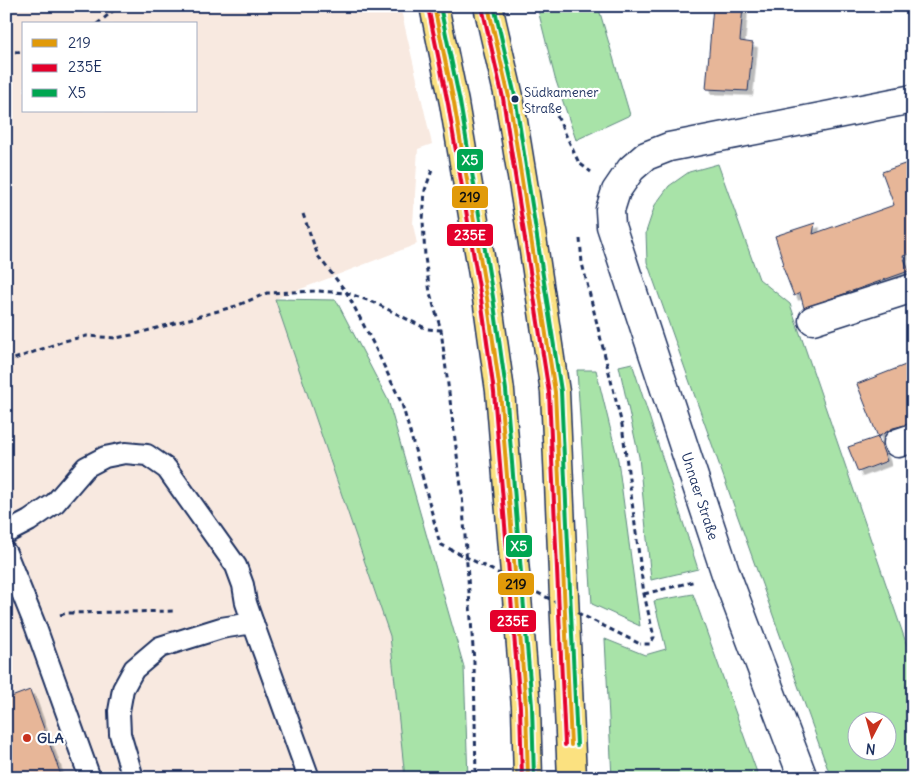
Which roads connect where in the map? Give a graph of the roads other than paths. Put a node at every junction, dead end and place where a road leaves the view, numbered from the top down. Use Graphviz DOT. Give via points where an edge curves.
graph roads {
  1 [pos="434,6"];
  2 [pos="488,6"];
  3 [pos="913,99"];
  4 [pos="913,288"];
  5 [pos="813,320"];
  6 [pos="6,533"];
  7 [pos="6,553"];
  8 [pos="253,624"];
  9 [pos="90,778"];
  10 [pos="133,778"];
  11 [pos="309,778"];
  12 [pos="528,778"];
  13 [pos="572,778"];
  14 [pos="803,778"];
  1 -- 12 [label="main road" via="456,112 500,391 526,707"];
  2 -- 13 [label="main road" via="509,98 555,392"];
  3 -- 14 [label="street, Unnaer Straße" via="669,147 646,156 631,169 613,200 611,226 726,574"];
  4 -- 5 [label="street"];
  6 -- 8 [label="lane" via="29,522 55,503 86,467 105,456 125,453 146,455 167,470 236,566"];
  7 -- 9 [label="lane"];
  8 -- 10 [label="lane" via="196,634 160,647 134,669 123,689 119,710 120,734"];
  8 -- 11 [label="lane"];
}
